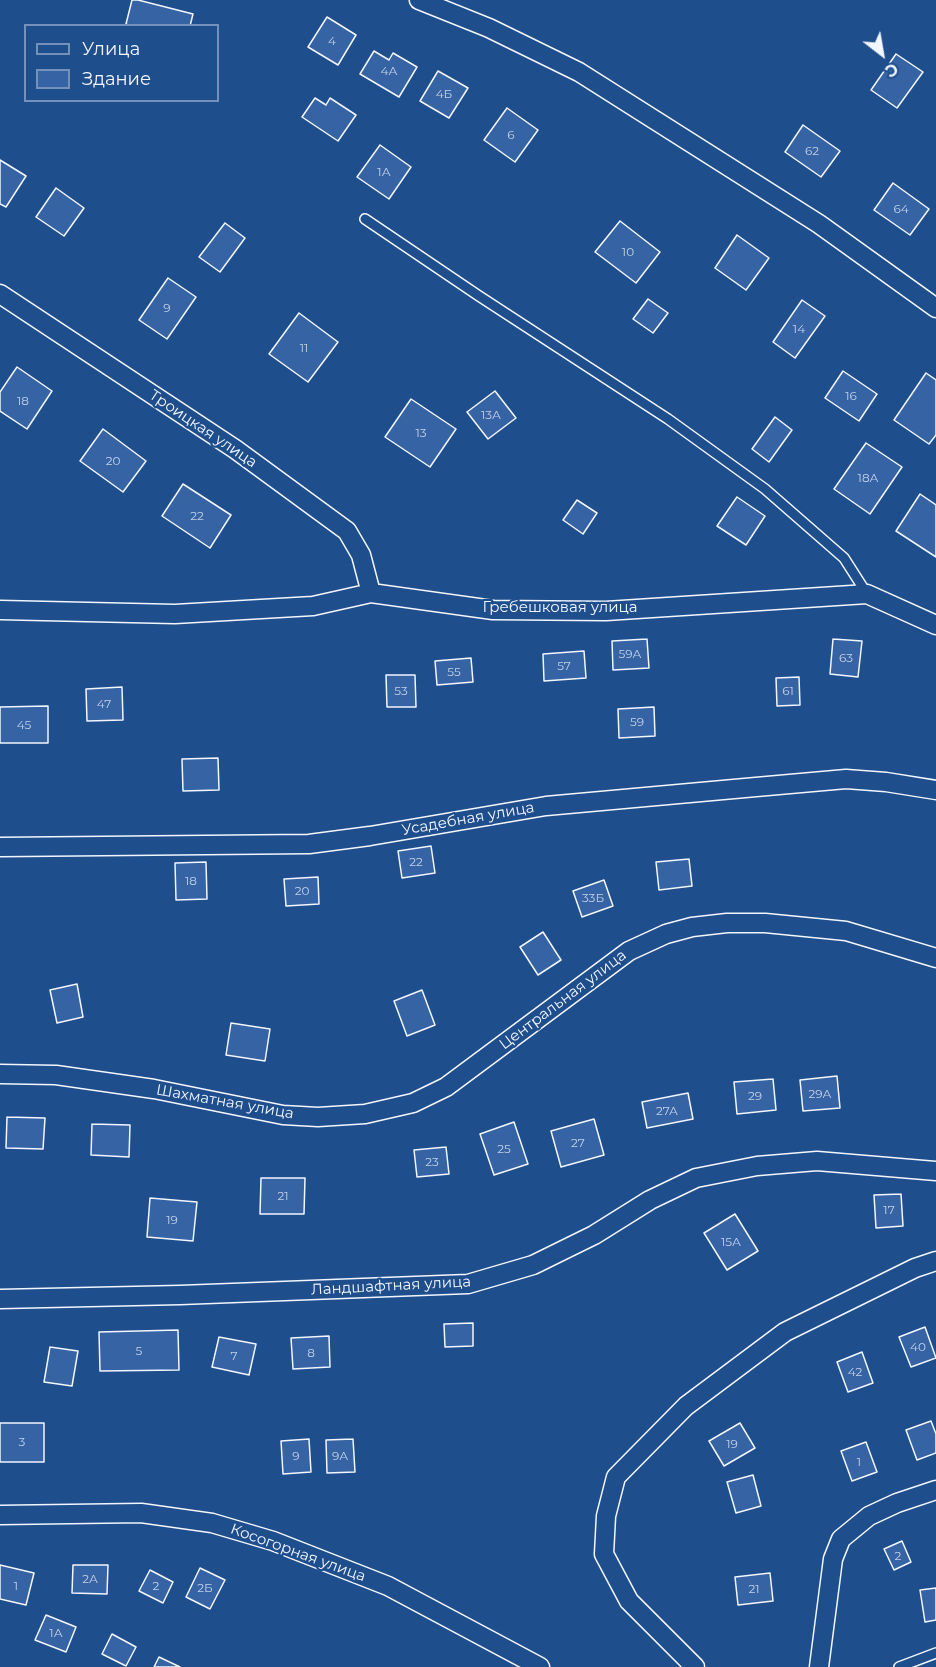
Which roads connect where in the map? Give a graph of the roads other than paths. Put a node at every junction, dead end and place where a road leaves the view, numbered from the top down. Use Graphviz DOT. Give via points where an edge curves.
graph roads {
  1 [pos="419,0"];
  2 [pos="365,219"];
  3 [pos="0,294"];
  4 [pos="936,308"];
  5 [pos="372,593"];
  6 [pos="867,594"];
  7 [pos="0,610"];
  8 [pos="936,625"];
  9 [pos="936,790"];
  10 [pos="0,847"];
  11 [pos="936,958"];
  12 [pos="0,1074"];
  13 [pos="446,1087"];
  14 [pos="936,1171"];
  15 [pos="936,1261"];
  16 [pos="0,1299"];
  17 [pos="936,1490"];
  18 [pos="0,1515"];
  19 [pos="936,1653"];
  20 [pos="540,1667"];
  21 [pos="695,1667"];
  22 [pos="819,1667"];
  23 [pos="899,1667"];
  1 -- 4 [label="street" via="489,28 579,72 819,224"];
  2 -- 6 [label="lane" via="668,419 765,489 844,558"];
  3 -- 5 [label="street, Троицкая улица" via="236,449 347,531 361,555"];
  5 -- 6 [label="street, Гребешковая улица" via="493,610 595,611"];
  5 -- 7 [label="street, Гребешковая улица" via="313,606 175,614"];
  6 -- 8 [label="street, Гребешковая улица"];
  9 -- 10 [label="street, Усадебная улица" via="846,779 546,806 309,844"];
  11 -- 13 [label="street, Центральная улица" via="846,931 765,923 692,927 629,951"];
  12 -- 13 [label="street, Шахматная улица" via="56,1075 318,1118 365,1114 413,1103"];
  14 -- 16 [label="street, Ландшафтная улица" via="817,1161 757,1166 696,1178 533,1265 468,1284"];
  15 -- 21 [label="street" via="785,1332 686,1406 616,1477 606,1516 604,1554 629,1601"];
  17 -- 22 [label="street" via="869,1516 841,1539 833,1559"];
  18 -- 20 [label="street, Косогорная улица" via="141,1513 212,1523 273,1541 388,1586"];
  19 -- 23 [label="lane"];
}
